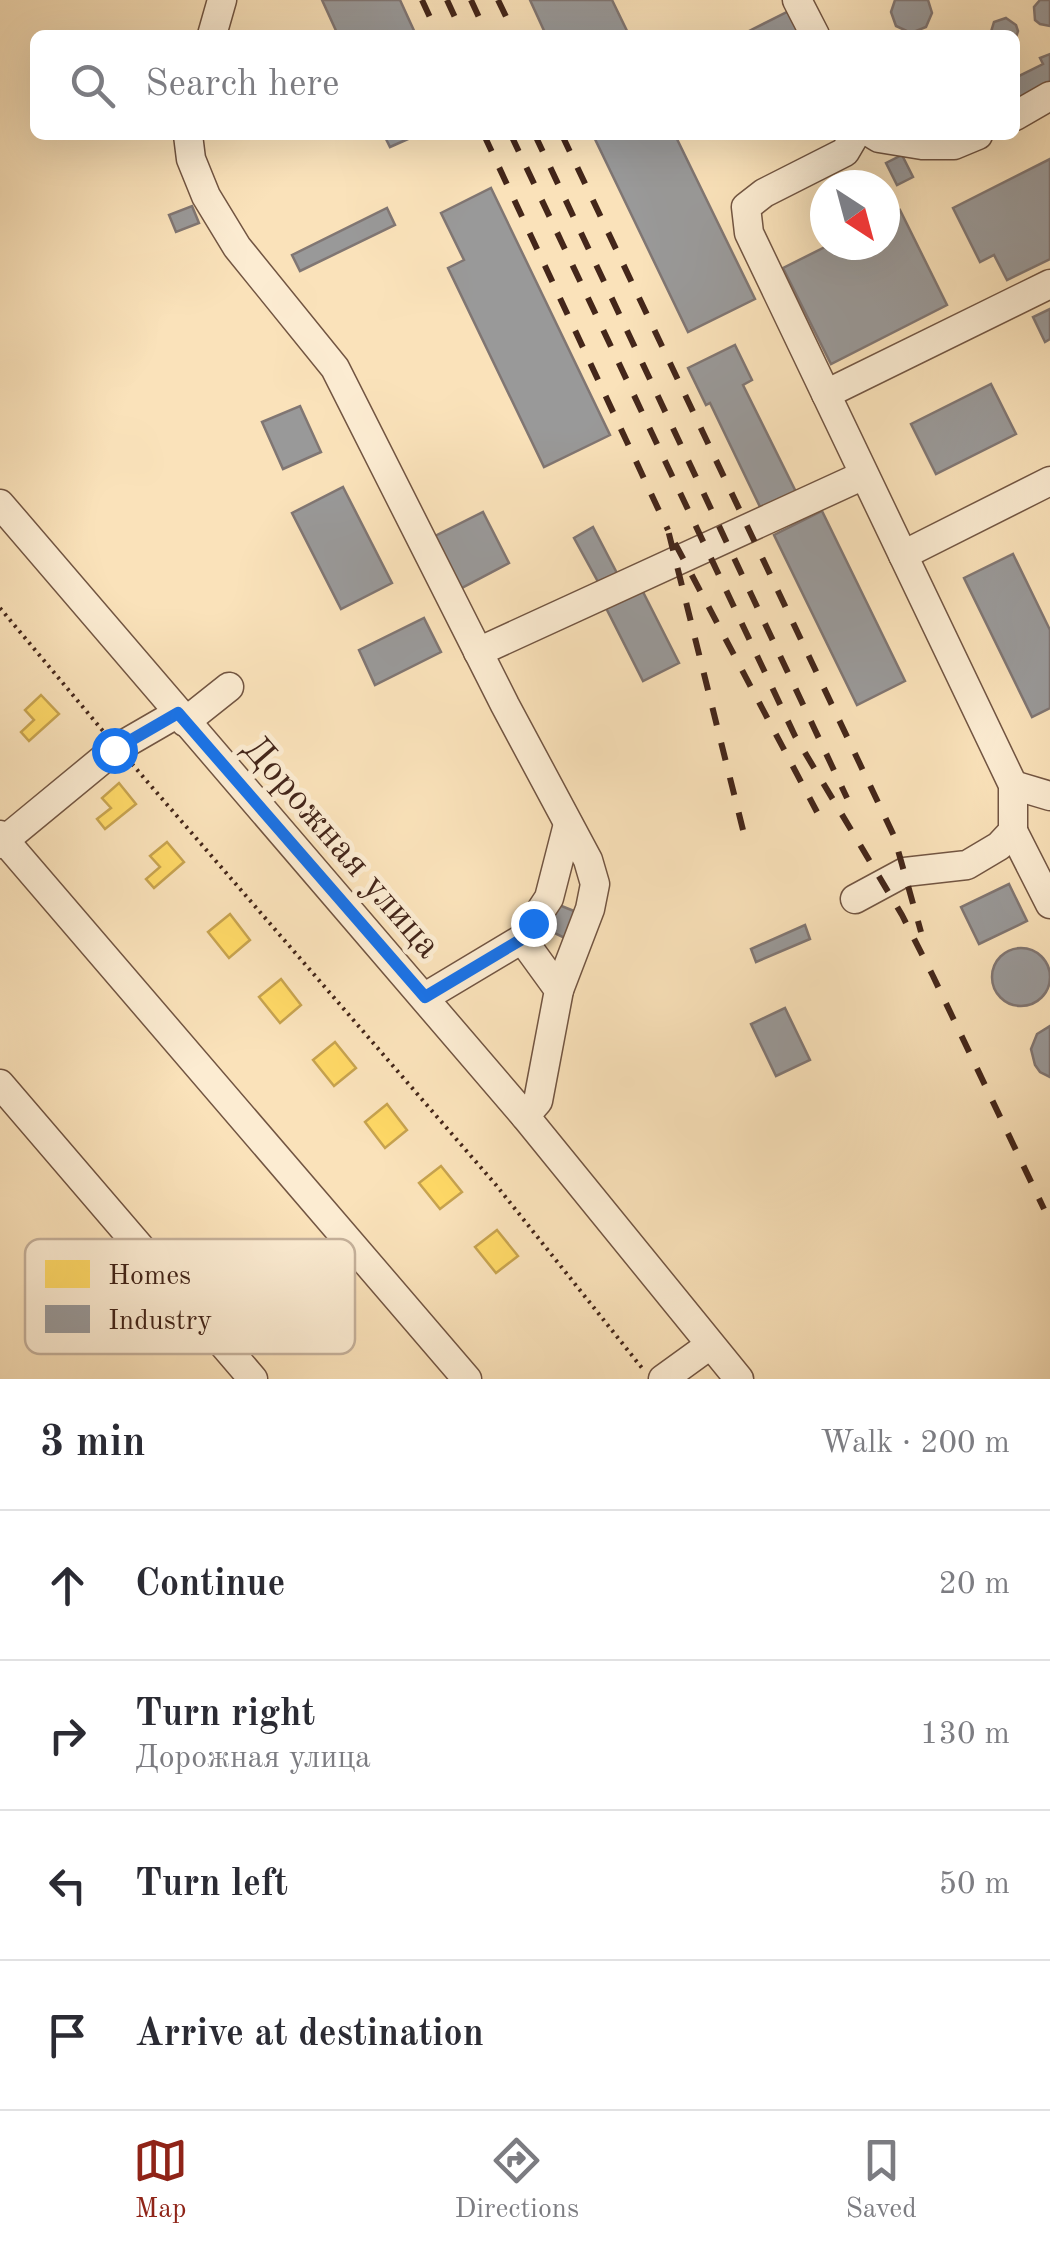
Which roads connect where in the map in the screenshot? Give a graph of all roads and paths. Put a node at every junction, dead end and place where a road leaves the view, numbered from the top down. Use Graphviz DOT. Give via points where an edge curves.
graph roads {
  1 [pos="222,0"];
  2 [pos="797,0"];
  3 [pos="213,30"];
  4 [pos="812,30"];
  5 [pos="1050,96"];
  6 [pos="1020,113"];
  7 [pos="189,140"];
  8 [pos="852,140"];
  9 [pos="891,140"];
  10 [pos="966,140"];
  11 [pos="1050,284"];
  12 [pos="826,394"];
  13 [pos="864,474"];
  14 [pos="1050,480"];
  15 [pos="0,504"];
  16 [pos="903,555"];
  17 [pos="0,608"];
  18 [pos="478,652"];
  19 [pos="229,687"];
  20 [pos="181,718"];
  21 [pos="118,748"];
  22 [pos="1013,785"];
  23 [pos="1050,796"];
  24 [pos="568,824"];
  25 [pos="1013,831"];
  26 [pos="2,840"];
  27 [pos="855,898"];
  28 [pos="1050,904"];
  29 [pos="522,939"];
  30 [pos="559,990"];
  31 [pos="425,997"];
  32 [pos="0,1084"];
  33 [pos="525,1116"];
  34 [pos="133,1239"];
  35 [pos="347,1239"];
  36 [pos="355,1248"];
  37 [pos="710,1346"];
  38 [pos="232,1354"];
  39 [pos="253,1379"];
  40 [pos="468,1379"];
  41 [pos="651,1379"];
  42 [pos="663,1379"];
  43 [pos="739,1379"];
  1 -- 3 [label="street"];
  2 -- 4 [label="street"];
  5 -- 6 [label="street"];
  7 -- 18 [label="street" via="206,196 236,247 336,368"];
  8 -- 12 [label="street" via="844,152 746,206 749,233"];
  9 -- 10 [label="street"];
  11 -- 12 [label="street"];
  12 -- 13 [label="street"];
  13 -- 16 [label="street"];
  13 -- 18 [label="street"];
  14 -- 16 [label="street"];
  15 -- 20 [label="street, Дорожная улица"];
  16 -- 22 [label="street"];
  17 -- 21 [label="path"];
  18 -- 24 [label="street"];
  19 -- 20 [label="street"];
  20 -- 21 [label="street"];
  20 -- 31 [label="street, Дорожная улица"];
  21 -- 26 [label="street"];
  21 -- 41 [label="path" via="496,1185"];
  22 -- 23 [label="street"];
  22 -- 25 [label="street"];
  24 -- 29 [label="street" via="549,898"];
  24 -- 30 [label="street" via="595,884"];
  25 -- 27 [label="street" via="967,864 904,872"];
  25 -- 28 [label="street"];
  26 -- 35 [label="street"];
  29 -- 30 [label="street"];
  29 -- 31 [label="street"];
  30 -- 33 [label="street" via="538,1101"];
  31 -- 33 [label="street, Дорожная улица"];
  32 -- 34 [label="street"];
  33 -- 37 [label="street, Дорожная улица"];
  36 -- 40 [label="street"];
  37 -- 42 [label="street"];
  37 -- 43 [label="street, Дорожная улица"];
  38 -- 39 [label="street"];
}
